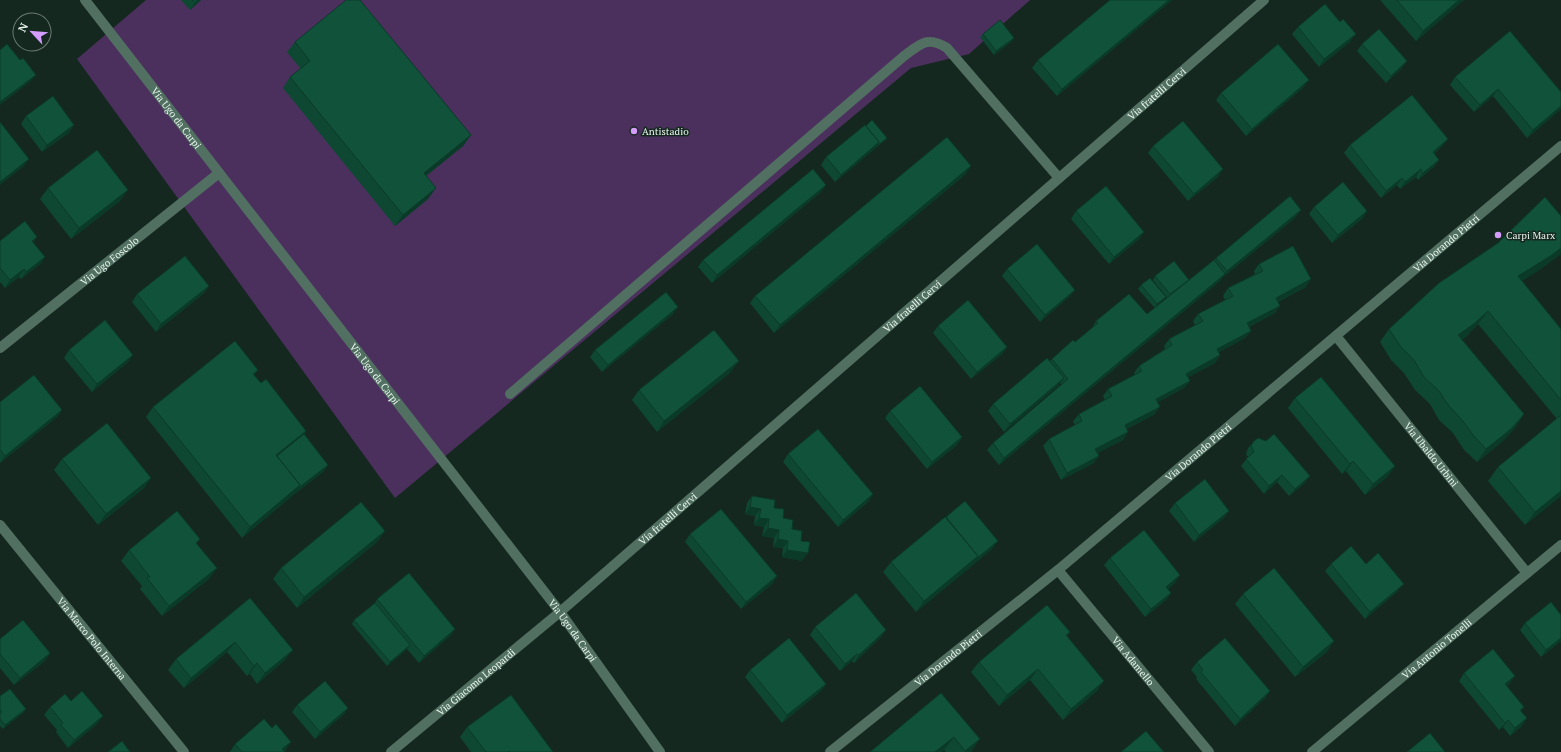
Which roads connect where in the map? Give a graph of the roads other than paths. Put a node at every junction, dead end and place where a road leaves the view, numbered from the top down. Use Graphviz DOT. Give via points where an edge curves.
graph roads {
  1 [pos="85,0"];
  2 [pos="1264,0"];
  3 [pos="1561,146"];
  4 [pos="219,173"];
  5 [pos="1059,178"];
  6 [pos="1336,336"];
  7 [pos="0,348"];
  8 [pos="510,394"];
  9 [pos="0,525"];
  10 [pos="1561,545"];
  11 [pos="1058,570"];
  12 [pos="1527,573"];
  13 [pos="560,612"];
  14 [pos="184,752"];
  15 [pos="391,752"];
  16 [pos="660,752"];
  17 [pos="830,752"];
  18 [pos="1209,752"];
  19 [pos="1312,752"];
  1 -- 4 [label="street, Via Ugo da Carpi"];
  2 -- 5 [label="street, Via fratelli Cervi"];
  3 -- 6 [label="street, Via Dorando Pietri"];
  4 -- 7 [label="street, Via Ugo Foscolo"];
  4 -- 13 [label="street, Via Ugo da Carpi"];
  5 -- 8 [label="street" via="947,48 937,42 927,42 904,56"];
  5 -- 13 [label="street, Via fratelli Cervi"];
  6 -- 11 [label="street, Via Dorando Pietri"];
  6 -- 12 [label="street, Via Ubaldo Urbini"];
  9 -- 14 [label="street, Via Marco Polo Interna"];
  10 -- 12 [label="street, Via Antonio Tonelli"];
  11 -- 17 [label="street, Via Dorando Pietri"];
  11 -- 18 [label="street, Via Adamello"];
  12 -- 19 [label="street, Via Antonio Tonelli"];
  13 -- 15 [label="street, Via Giacomo Leopardi"];
  13 -- 16 [label="street, Via Ugo da Carpi"];
}
